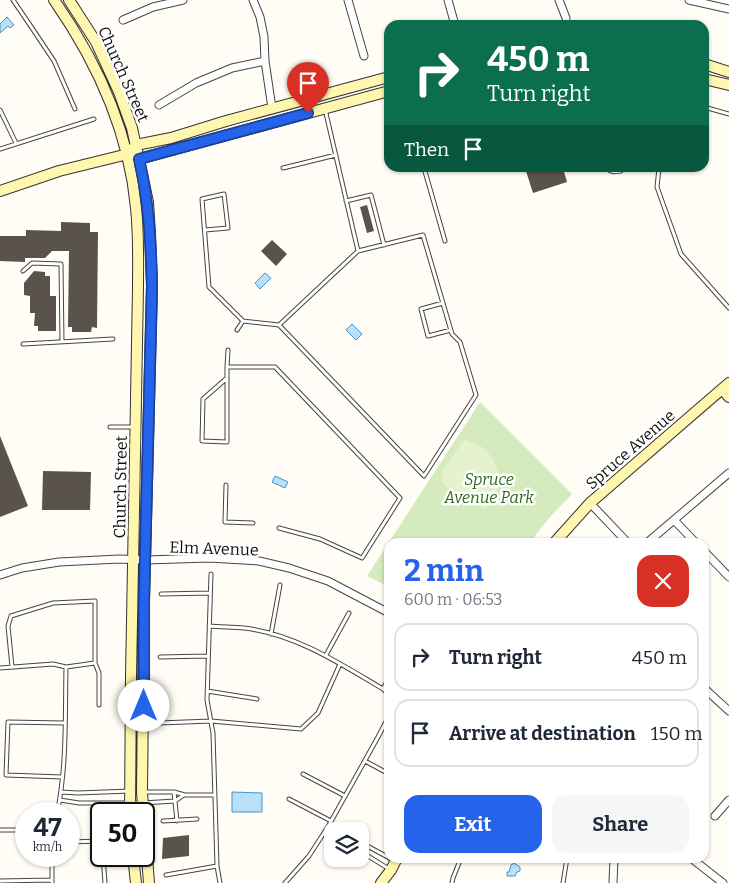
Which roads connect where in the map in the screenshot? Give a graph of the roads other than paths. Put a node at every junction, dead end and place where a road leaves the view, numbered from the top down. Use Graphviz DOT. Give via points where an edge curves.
graph roads {
  1 [pos="12,0"];
  2 [pos="54,0"];
  3 [pos="69,0"];
  4 [pos="183,0"];
  5 [pos="253,0"];
  6 [pos="348,0"];
  7 [pos="448,0"];
  8 [pos="559,0"];
  9 [pos="689,0"];
  10 [pos="729,9"];
  11 [pos="566,18"];
  12 [pos="123,20"];
  13 [pos="454,20"];
  14 [pos="364,56"];
  15 [pos="265,61"];
  16 [pos="709,66"];
  17 [pos="729,72"];
  18 [pos="384,78"];
  19 [pos="709,80"];
  20 [pos="729,85"];
  21 [pos="384,93"];
  22 [pos="159,105"];
  23 [pos="272,108"];
  24 [pos="709,108"];
  25 [pos="75,109"];
  26 [pos="324,109"];
  27 [pos="0,110"];
  28 [pos="729,114"];
  29 [pos="94,119"];
  30 [pos="16,143"];
  31 [pos="136,145"];
  32 [pos="0,149"];
  33 [pos="128,154"];
  34 [pos="336,155"];
  35 [pos="139,159"];
  36 [pos="283,168"];
  37 [pos="425,172"];
  38 [pos="659,172"];
  39 [pos="0,191"];
  40 [pos="346,201"];
  41 [pos="204,230"];
  42 [pos="445,240"];
  43 [pos="384,245"];
  44 [pos="358,251"];
  45 [pos="23,271"];
  46 [pos="443,303"];
  47 [pos="729,308"];
  48 [pos="243,321"];
  49 [pos="279,325"];
  50 [pos="237,330"];
  51 [pos="451,330"];
  52 [pos="113,339"];
  53 [pos="62,342"];
  54 [pos="23,344"];
  55 [pos="228,350"];
  56 [pos="227,366"];
  57 [pos="227,378"];
  58 [pos="727,390"];
  59 [pos="110,426"];
  60 [pos="136,427"];
  61 [pos="729,473"];
  62 [pos="226,485"];
  63 [pos="590,503"];
  64 [pos="674,520"];
  65 [pos="253,523"];
  66 [pos="279,528"];
  67 [pos="559,538"];
  68 [pos="623,538"];
  69 [pos="653,538"];
  70 [pos="691,538"];
  71 [pos="709,556"];
  72 [pos="133,560"];
  73 [pos="146,560"];
  74 [pos="211,574"];
  75 [pos="0,575"];
  76 [pos="729,577"];
  77 [pos="280,585"];
  78 [pos="210,593"];
  79 [pos="161,594"];
  80 [pos="384,610"];
  81 [pos="349,613"];
  82 [pos="209,626"];
  83 [pos="270,634"];
  84 [pos="208,656"];
  85 [pos="326,656"];
  86 [pos="160,657"];
  87 [pos="94,663"];
  88 [pos="340,664"];
  89 [pos="12,667"];
  90 [pos="66,667"];
  91 [pos="0,668"];
  92 [pos="383,689"];
  93 [pos="207,691"];
  94 [pos="709,693"];
  95 [pos="257,699"];
  96 [pos="99,706"];
  97 [pos="729,711"];
  98 [pos="211,721"];
  99 [pos="65,723"];
  100 [pos="159,723"];
  101 [pos="384,725"];
  102 [pos="365,761"];
  103 [pos="384,771"];
  104 [pos="303,774"];
  105 [pos="62,777"];
  106 [pos="61,792"];
  107 [pos="130,792"];
  108 [pos="142,792"];
  109 [pos="174,792"];
  110 [pos="215,794"];
  111 [pos="185,795"];
  112 [pos="345,796"];
  113 [pos="289,799"];
  114 [pos="60,800"];
  115 [pos="729,800"];
  116 [pos="175,801"];
  117 [pos="130,802"];
  118 [pos="143,802"];
  119 [pos="155,802"];
  120 [pos="90,804"];
  121 [pos="715,816"];
  122 [pos="197,820"];
  123 [pos="163,821"];
  124 [pos="177,821"];
  125 [pos="328,822"];
  126 [pos="331,822"];
  127 [pos="0,830"];
  128 [pos="15,830"];
  129 [pos="324,833"];
  130 [pos="369,848"];
  131 [pos="369,854"];
  132 [pos="384,857"];
  133 [pos="384,859"];
  134 [pos="394,863"];
  135 [pos="459,863"];
  136 [pos="566,863"];
  137 [pos="614,863"];
  138 [pos="697,863"];
  139 [pos="217,866"];
  140 [pos="52,867"];
  141 [pos="104,867"];
  142 [pos="134,867"];
  143 [pos="148,867"];
  144 [pos="166,874"];
  145 [pos="0,881"];
  146 [pos="52,882"];
  147 [pos="105,883"];
  148 [pos="136,883"];
  149 [pos="149,883"];
  150 [pos="220,883"];
  151 [pos="286,883"];
  152 [pos="381,883"];
  153 [pos="452,883"];
  154 [pos="564,883"];
  155 [pos="613,883"];
  156 [pos="723,883"];
  1 -- 25 [label="lane" via="54,61"];
  2 -- 33 [label="main road, Church Street" via="89,55 115,113"];
  3 -- 31 [label="main road, Church Street" via="96,42 122,101"];
  4 -- 12 [label="street" via="153,7"];
  5 -- 15 [label="street" via="264,37"];
  6 -- 14 [label="street"];
  7 -- 13 [label="street"];
  8 -- 11 [label="street"];
  9 -- 10 [label="street"];
  15 -- 22 [label="street" via="232,68 196,83"];
  15 -- 23 [label="street"];
  16 -- 17 [label="main road"];
  18 -- 23 [label="main road"];
  19 -- 20 [label="main road"];
  21 -- 26 [label="main road"];
  23 -- 31 [label="main road"];
  24 -- 28 [label="lane"];
  26 -- 34 [label="lane"];
  26 -- 35 [label="main road"];
  27 -- 30 [label="lane"];
  29 -- 30 [label="lane"];
  30 -- 32 [label="lane"];
  31 -- 33 [label="main road"];
  31 -- 35 [label="main road, Church Street"];
  33 -- 35 [label="main road"];
  33 -- 39 [label="main road" via="59,171"];
  33 -- 60 [label="main road, Church Street" via="138,235"];
  34 -- 36 [label="lane"];
  34 -- 40 [label="lane"];
  35 -- 73 [label="main road, Church Street" via="148,202 151,269"];
  37 -- 42 [label="lane"];
  38 -- 47 [label="lane" via="657,187 681,254"];
  40 -- 43 [label="lane" via="371,196"];
  40 -- 44 [label="lane"];
  41 -- 41 [label="lane" via="202,199 224,194 228,228"];
  41 -- 48 [label="lane" via="209,287"];
  43 -- 44 [label="lane"];
  43 -- 46 [label="lane" via="423,235"];
  44 -- 49 [label="lane"];
  45 -- 53 [label="lane" via="32,263 61,264"];
  46 -- 51 [label="lane"];
  46 -- 51 [label="lane" via="421,309 428,336"];
  48 -- 49 [label="lane"];
  48 -- 50 [label="lane"];
  49 -- 51 [label="lane" via="424,476 476,395 460,342"];
  52 -- 53 [label="lane"];
  53 -- 54 [label="lane"];
  55 -- 56 [label="lane"];
  56 -- 57 [label="lane"];
  56 -- 66 [label="lane" via="274,367 400,498 362,558 320,539"];
  57 -- 57 [label="lane" via="227,442 202,441 203,399"];
  58 -- 63 [label="main road, Spruce Avenue"];
  59 -- 60 [label="lane"];
  60 -- 72 [label="main road, Church Street"];
  61 -- 64 [label="street"];
  62 -- 65 [label="lane" via="225,522"];
  63 -- 67 [label="main road, Spruce Avenue"];
  63 -- 68 [label="street"];
  64 -- 69 [label="street"];
  64 -- 70 [label="street"];
  71 -- 76 [label="street"];
  72 -- 73 [label="street, Elm Avenue"];
  72 -- 75 [label="street, Elm Avenue" via="59,562"];
  72 -- 107 [label="main road, Church Street"];
  73 -- 80 [label="street, Elm Avenue" via="209,558 259,561 328,581"];
  73 -- 108 [label="main road, Church Street"];
  74 -- 78 [label="lane"];
  77 -- 83 [label="lane"];
  78 -- 79 [label="lane"];
  78 -- 82 [label="lane"];
  81 -- 85 [label="lane"];
  82 -- 83 [label="lane" via="246,628"];
  82 -- 84 [label="lane"];
  83 -- 85 [label="lane"];
  84 -- 86 [label="lane"];
  84 -- 93 [label="lane"];
  85 -- 88 [label="lane"];
  87 -- 89 [label="lane" via="95,601 53,603 11,616 8,626"];
  87 -- 90 [label="lane"];
  87 -- 96 [label="lane" via="100,673"];
  88 -- 92 [label="lane"];
  88 -- 98 [label="lane" via="318,712 301,729"];
  89 -- 90 [label="lane" via="53,664"];
  89 -- 91 [label="lane"];
  90 -- 99 [label="lane"];
  93 -- 95 [label="lane"];
  93 -- 98 [label="lane"];
  94 -- 97 [label="street"];
  98 -- 100 [label="lane"];
  98 -- 110 [label="lane"];
  99 -- 105 [label="lane"];
  99 -- 105 [label="lane" via="8,722 6,775"];
  101 -- 102 [label="lane"];
  102 -- 103 [label="lane"];
  102 -- 112 [label="lane"];
  104 -- 112 [label="lane"];
  105 -- 106 [label="lane"];
  106 -- 107 [label="lane"];
  106 -- 114 [label="lane"];
  107 -- 108 [label="lane"];
  107 -- 117 [label="main road, Church Street"];
  108 -- 109 [label="lane"];
  108 -- 118 [label="main road, Church Street"];
  109 -- 111 [label="lane"];
  109 -- 116 [label="lane"];
  110 -- 111 [label="lane"];
  110 -- 139 [label="lane"];
  111 -- 116 [label="lane"];
  112 -- 126 [label="lane"];
  113 -- 125 [label="lane"];
  114 -- 120 [label="lane"];
  115 -- 121 [label="street"];
  116 -- 119 [label="lane"];
  116 -- 124 [label="lane"];
  122 -- 124 [label="lane"];
  123 -- 124 [label="lane"];
  127 -- 128 [label="lane"];
  129 -- 151 [label="lane"];
  130 -- 132 [label="lane"];
  131 -- 133 [label="lane"];
  134 -- 152 [label="main road"];
  135 -- 153 [label="lane"];
  136 -- 154 [label="lane"];
  137 -- 155 [label="street"];
  138 -- 156 [label="street"];
  139 -- 144 [label="lane"];
  139 -- 150 [label="lane"];
  140 -- 146 [label="lane"];
  141 -- 147 [label="lane"];
  142 -- 148 [label="main road"];
  143 -- 149 [label="main road, Church Street"];
  145 -- 146 [label="lane"];
}
